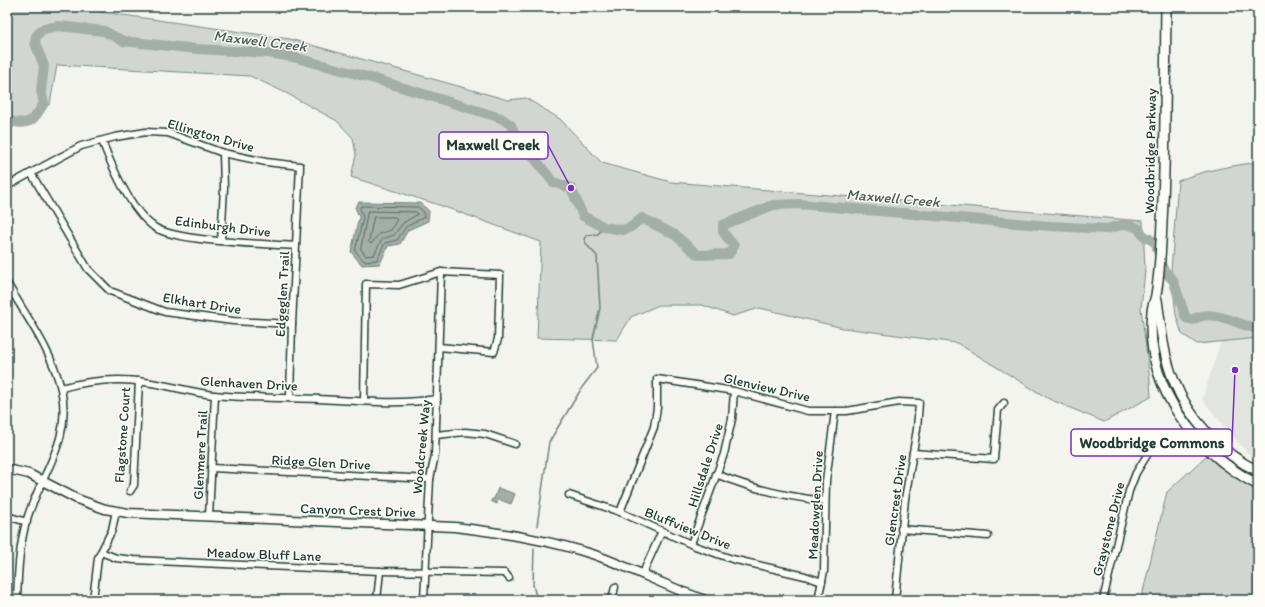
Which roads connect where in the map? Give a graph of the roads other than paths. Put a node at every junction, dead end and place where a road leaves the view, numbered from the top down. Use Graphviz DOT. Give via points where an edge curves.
graph roads {
  1 [pos="1166,7"];
  2 [pos="102,141"];
  3 [pos="223,153"];
  4 [pos="300,166"];
  5 [pos="31,173"];
  6 [pos="7,186"];
  7 [pos="221,241"];
  8 [pos="296,246"];
  9 [pos="441,272"];
  10 [pos="7,283"];
  11 [pos="1156,295"];
  12 [pos="292,324"];
  13 [pos="439,346"];
  14 [pos="138,381"];
  15 [pos="61,388"];
  16 [pos="734,391"];
  17 [pos="215,395"];
  18 [pos="290,398"];
  19 [pos="437,399"];
  20 [pos="364,401"];
  21 [pos="919,403"];
  22 [pos="1004,403"];
  23 [pos="835,410"];
  24 [pos="436,435"];
  25 [pos="1176,435"];
  26 [pos="515,444"];
  27 [pos="913,453"];
  28 [pos="7,468"];
  29 [pos="211,468"];
  30 [pos="1258,471"];
  31 [pos="716,474"];
  32 [pos="430,479"];
  33 [pos="43,482"];
  34 [pos="1258,485"];
  35 [pos="130,491"];
  36 [pos="569,495"];
  37 [pos="825,501"];
  38 [pos="116,511"];
  39 [pos="620,512"];
  40 [pos="7,516"];
  41 [pos="209,517"];
  42 [pos="26,522"];
  43 [pos="428,526"];
  44 [pos="901,529"];
  45 [pos="662,531"];
  46 [pos="988,536"];
  47 [pos="691,544"];
  48 [pos="101,552"];
  49 [pos="380,571"];
  50 [pos="426,572"];
  51 [pos="642,575"];
  52 [pos="509,578"];
  53 [pos="822,582"];
  54 [pos="615,587"];
  55 [pos="694,598"];
  56 [pos="17,600"];
  57 [pos="93,600"];
  58 [pos="377,600"];
  59 [pos="424,600"];
  60 [pos="612,600"];
  61 [pos="705,600"];
  62 [pos="818,600"];
  63 [pos="895,600"];
  64 [pos="1103,600"];
  1 -- 11 [label="main road, Woodbridge Parkway" via="1162,222"];
  2 -- 3 [label="street, Ellington Drive" via="146,132 168,133"];
  2 -- 5 [label="street, Ellington Drive" via="81,146"];
  2 -- 7 [label="street, Edinburgh Drive" via="117,176 136,207 154,227 175,235"];
  3 -- 4 [label="street, Ellington Drive"];
  3 -- 7 [label="street"];
  4 -- 8 [label="street, Edgeglen Trail"];
  5 -- 6 [label="street, Ellington Drive"];
  5 -- 12 [label="street, Elkhart Drive" via="88,269 110,291 165,312 233,321"];
  7 -- 8 [label="street, Edinburgh Drive"];
  8 -- 12 [label="street, Edgeglen Trail"];
  9 -- 13 [label="street, Woodcreek Way"];
  9 -- 13 [label="street" via="500,275 498,339 494,352"];
  9 -- 20 [label="street" via="399,285 366,284"];
  10 -- 15 [label="street" via="52,363"];
  11 -- 30 [label="main road, Woodbridge Parkway" via="1167,359 1174,382 1189,410 1226,451"];
  11 -- 34 [label="main road, Woodbridge Parkway" via="1152,312 1155,355 1162,382 1175,410 1202,446 1239,475"];
  12 -- 18 [label="street, Edgeglen Trail"];
  13 -- 19 [label="street, Woodcreek Way"];
  14 -- 15 [label="street, Glenhaven Drive" via="96,382"];
  14 -- 17 [label="street, Glenhaven Drive"];
  14 -- 35 [label="street, Flagstone Court" via="134,485"];
  15 -- 33 [label="street" via="63,404 60,439"];
  16 -- 23 [label="street, Glenview Drive" via="808,411"];
  16 -- 31 [label="street, Hillsdale Drive" via="729,437"];
  16 -- 39 [label="street, Glenview Drive" via="657,379 654,427"];
  17 -- 18 [label="street, Glenhaven Drive"];
  17 -- 29 [label="street, Glenmere Trail"];
  18 -- 20 [label="street, Glenhaven Drive"];
  19 -- 20 [label="street, Glenhaven Drive" via="421,402"];
  19 -- 24 [label="street, Woodcreek Way"];
  21 -- 23 [label="street, Glenview Drive" via="899,402 847,411"];
  21 -- 27 [label="street, Glencrest Drive"];
  22 -- 27 [label="street" via="998,410 994,459"];
  23 -- 37 [label="street, Meadowglen Drive"];
  24 -- 26 [label="street" via="465,432 485,434"];
  24 -- 32 [label="street, Woodcreek Way"];
  25 -- 64 [label="street, Graystone Drive" via="1149,452 1136,474 1129,491"];
  27 -- 44 [label="street, Glencrest Drive"];
  28 -- 33 [label="street, Canyon Crest Drive" via="29,474"];
  29 -- 32 [label="street, Ridge Glen Drive"];
  29 -- 41 [label="street, Glenmere Trail"];
  31 -- 37 [label="street" via="739,484 790,497"];
  31 -- 47 [label="street, Hillsdale Drive"];
  32 -- 43 [label="street, Woodcreek Way"];
  33 -- 38 [label="street, Canyon Crest Drive" via="77,499"];
  33 -- 42 [label="street"];
  36 -- 39 [label="street, Bluffview Drive"];
  37 -- 53 [label="street, Meadowglen Drive"];
  38 -- 41 [label="street, Canyon Crest Drive" via="161,516"];
  38 -- 48 [label="street" via="112,530"];
  39 -- 45 [label="street, Bluffview Drive"];
  40 -- 42 [label="street"];
  41 -- 43 [label="street, Canyon Crest Drive"];
  42 -- 56 [label="street" via="18,567"];
  43 -- 50 [label="street, Woodcreek Way"];
  43 -- 51 [label="street, Canyon Crest Drive" via="497,532 564,545"];
  44 -- 46 [label="street"];
  44 -- 63 [label="street, Glencrest Drive"];
  45 -- 47 [label="street, Bluffview Drive"];
  45 -- 51 [label="street"];
  47 -- 53 [label="street, Bluffview Drive" via="732,559"];
  48 -- 49 [label="street, Meadow Bluff Lane" via="116,558 134,560"];
  48 -- 57 [label="street" via="95,572"];
  49 -- 50 [label="street, Meadow Bluff Lane"];
  49 -- 58 [label="street"];
  50 -- 52 [label="street, Meadow Bluff Lane" via="505,573"];
  50 -- 59 [label="street, Woodcreek Way"];
  51 -- 55 [label="street, Canyon Crest Drive"];
  53 -- 62 [label="street, Meadowglen Drive"];
  54 -- 60 [label="street"];
  55 -- 61 [label="street, Canyon Crest Drive"];
}
